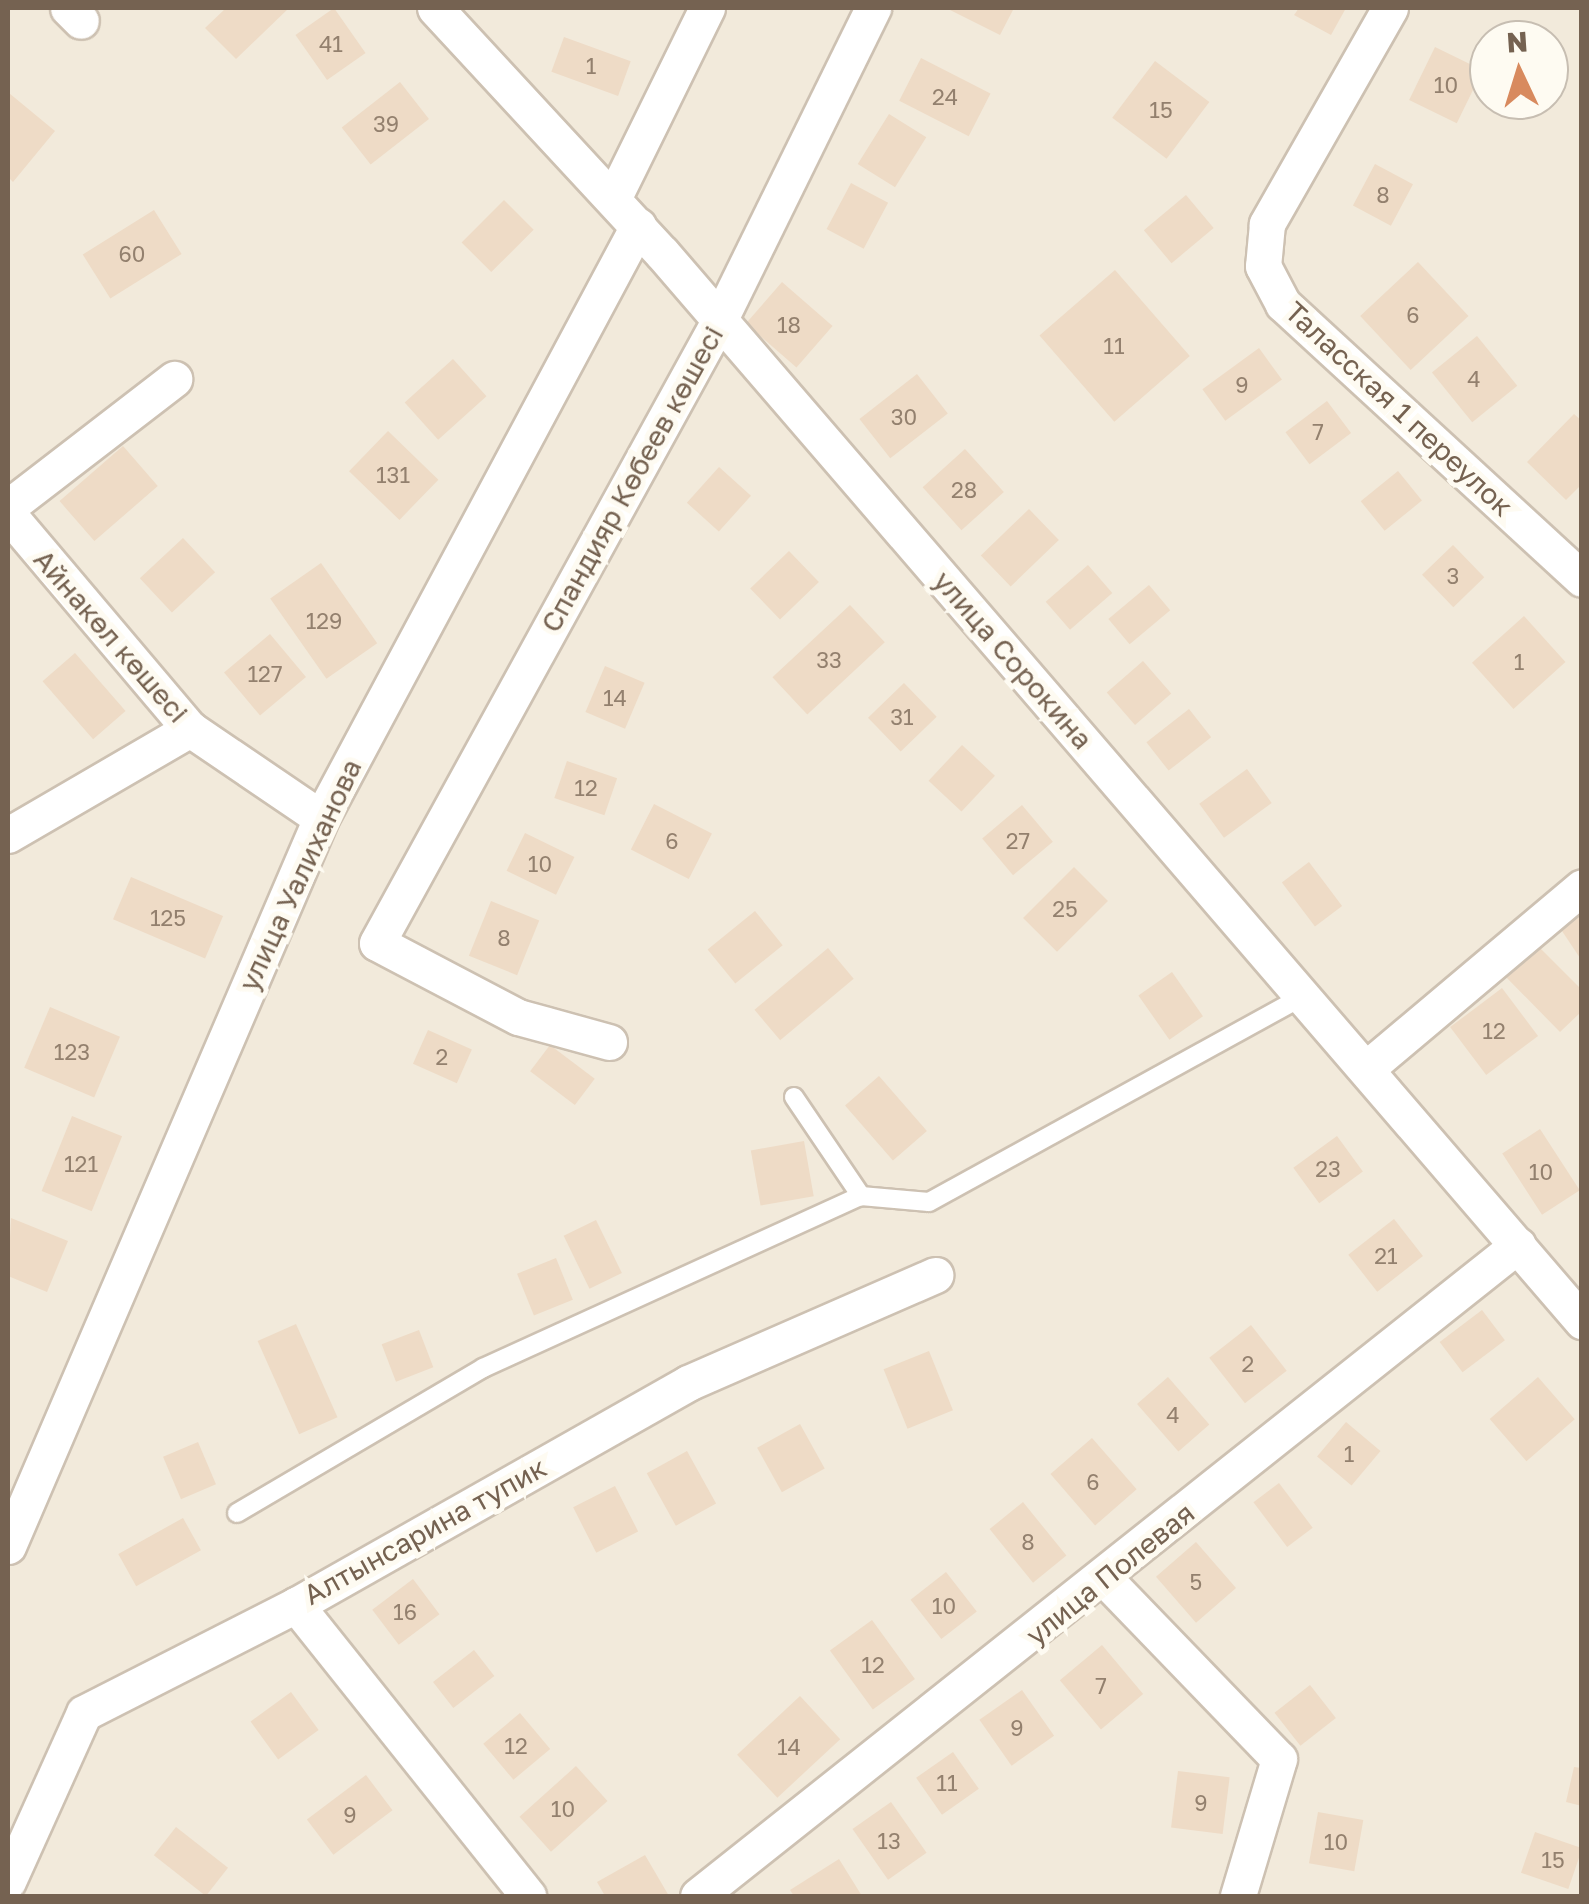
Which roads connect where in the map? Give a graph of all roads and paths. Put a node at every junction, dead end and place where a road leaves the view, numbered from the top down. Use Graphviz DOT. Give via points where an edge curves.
graph roads {
  1 [pos="435,8"];
  2 [pos="707,8"];
  3 [pos="873,8"];
  4 [pos="1390,8"];
  5 [pos="613,199"];
  6 [pos="638,226"];
  7 [pos="720,319"];
  8 [pos="174,379"];
  9 [pos="8,511"];
  10 [pos="1582,579"];
  11 [pos="190,728"];
  12 [pos="321,818"];
  13 [pos="8,835"];
  14 [pos="1582,888"];
  15 [pos="1303,996"];
  16 [pos="608,1042"];
  17 [pos="1366,1069"];
  18 [pos="794,1096"];
  19 [pos="861,1196"];
  20 [pos="1518,1245"];
  21 [pos="935,1275"];
  22 [pos="1582,1321"];
  23 [pos="237,1513"];
  24 [pos="8,1546"];
  25 [pos="1105,1579"];
  26 [pos="296,1605"];
  27 [pos="8,1881"];
  28 [pos="528,1896"];
  29 [pos="698,1896"];
  30 [pos="1238,1896"];
  1 -- 5 [label="street, улица Сорокина"];
  2 -- 5 [label="street"];
  3 -- 7 [label="street, Спандияр Көбеев көшесі"];
  4 -- 10 [label="street, Таласская 1 переулок" via="1267,224 1263,266 1283,304"];
  5 -- 6 [label="street, улица Сорокина"];
  6 -- 7 [label="street, улица Сорокина"];
  6 -- 12 [label="street, улица Уалиханова"];
  7 -- 15 [label="street, улица Сорокина"];
  7 -- 16 [label="street, Спандияр Көбеев көшесі" via="377,943 518,1017"];
  8 -- 9 [label="street"];
  9 -- 11 [label="street, Айнакөл көшесі"];
  11 -- 12 [label="street, Айнакөл көшесі"];
  11 -- 13 [label="street"];
  12 -- 24 [label="street, улица Уалиханова"];
  14 -- 17 [label="street"];
  15 -- 17 [label="street, улица Сорокина"];
  15 -- 19 [label="lane" via="929,1202"];
  17 -- 20 [label="street, улица Сорокина"];
  18 -- 19 [label="lane"];
  19 -- 23 [label="lane" via="483,1368"];
  20 -- 22 [label="street, улица Сорокина"];
  20 -- 25 [label="street, улица Полевая"];
  21 -- 26 [label="street, Алтынсарина тупик" via="688,1383"];
  25 -- 29 [label="street, улица Полевая"];
  25 -- 30 [label="street" via="1279,1759"];
  26 -- 27 [label="street, Алтынсарина тупик" via="84,1713"];
  26 -- 28 [label="street"];
}
